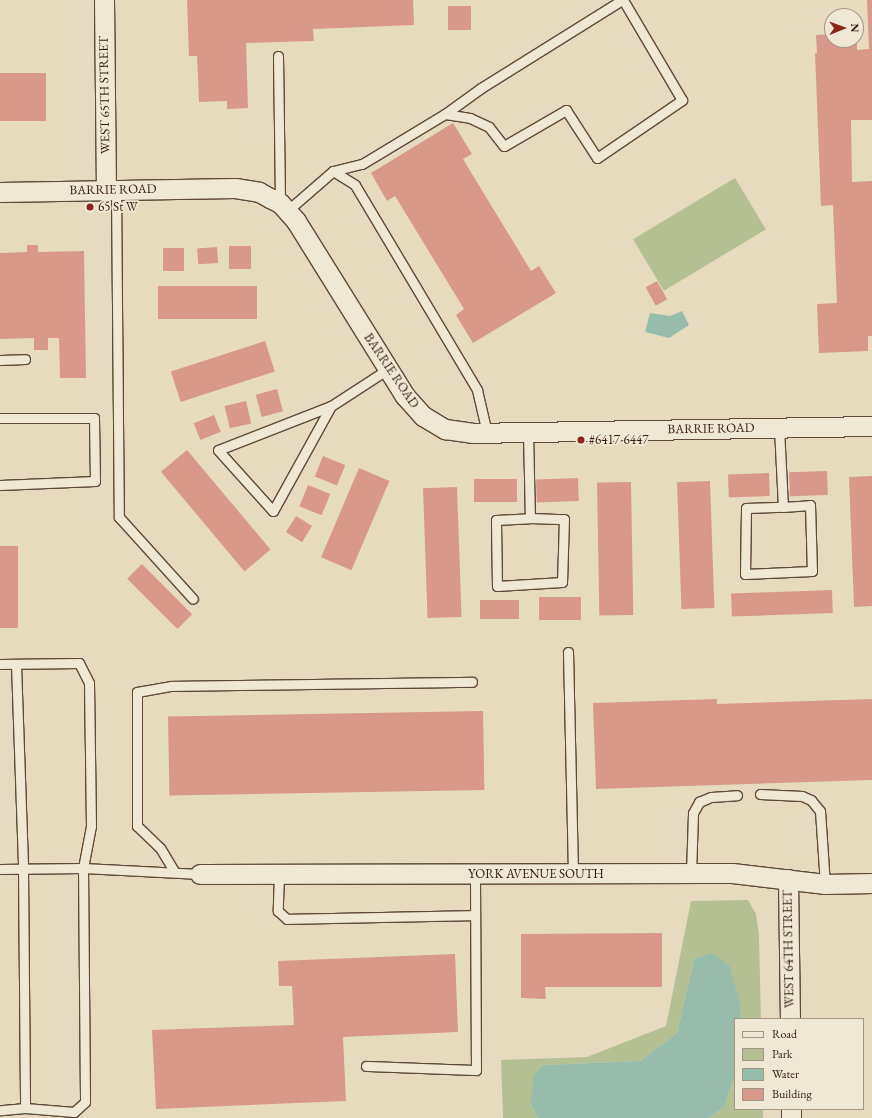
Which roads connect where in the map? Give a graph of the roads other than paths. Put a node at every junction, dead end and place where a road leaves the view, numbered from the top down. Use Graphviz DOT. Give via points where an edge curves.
graph roads {
  1 [pos="104,0"];
  2 [pos="623,0"];
  3 [pos="278,56"];
  4 [pos="445,114"];
  5 [pos="333,171"];
  6 [pos="111,190"];
  7 [pos="0,192"];
  8 [pos="284,207"];
  9 [pos="25,359"];
  10 [pos="0,360"];
  11 [pos="388,369"];
  12 [pos="331,406"];
  13 [pos="0,418"];
  14 [pos="872,426"];
  15 [pos="779,428"];
  16 [pos="528,432"];
  17 [pos="487,433"];
  18 [pos="0,486"];
  19 [pos="783,507"];
  20 [pos="530,518"];
  21 [pos="193,599"];
  22 [pos="568,652"];
  23 [pos="0,664"];
  24 [pos="16,664"];
  25 [pos="472,682"];
  26 [pos="760,794"];
  27 [pos="737,795"];
  28 [pos="83,868"];
  29 [pos="0,869"];
  30 [pos="23,869"];
  31 [pos="174,871"];
  32 [pos="200,874"];
  33 [pos="278,874"];
  34 [pos="475,874"];
  35 [pos="573,874"];
  36 [pos="691,874"];
  37 [pos="788,879"];
  38 [pos="872,883"];
  39 [pos="825,884"];
  40 [pos="475,915"];
  41 [pos="790,1018"];
  42 [pos="366,1066"];
  43 [pos="26,1108"];
  44 [pos="0,1110"];
  1 -- 6 [label="street, WEST 65TH STREET"];
  2 -- 4 [label="lane" via="481,88"];
  2 -- 4 [label="lane" via="682,100 597,158 566,110 504,146 488,127 470,118"];
  3 -- 8 [label="lane"];
  4 -- 5 [label="lane" via="362,164"];
  5 -- 8 [label="lane"];
  5 -- 17 [label="lane" via="354,185 477,390"];
  6 -- 7 [label="street, BARRIE ROAD"];
  6 -- 8 [label="street, BARRIE ROAD" via="235,188 259,192"];
  6 -- 21 [label="lane" via="119,517"];
  8 -- 11 [label="street, BARRIE ROAD" via="296,221"];
  9 -- 10 [label="lane"];
  11 -- 12 [label="lane"];
  11 -- 17 [label="street, BARRIE ROAD" via="405,396 422,416 445,429"];
  12 -- 12 [label="lane" via="273,511 218,450 246,439"];
  13 -- 18 [label="lane" via="94,418 95,481"];
  14 -- 15 [label="street, BARRIE ROAD"];
  15 -- 16 [label="street, BARRIE ROAD"];
  15 -- 19 [label="lane"];
  16 -- 17 [label="street, BARRIE ROAD"];
  16 -- 20 [label="lane"];
  19 -- 19 [label="lane" via="810,505 812,571 745,574 746,508"];
  20 -- 20 [label="lane" via="564,519 562,582 496,586 496,520"];
  22 -- 35 [label="lane"];
  23 -- 24 [label="lane"];
  24 -- 28 [label="lane" via="79,663 89,683 91,826"];
  24 -- 30 [label="lane"];
  25 -- 31 [label="lane" via="170,686 137,692 138,826 160,848"];
  26 -- 39 [label="lane" via="802,796 811,800 820,811"];
  27 -- 36 [label="lane" via="711,797 699,802 692,813"];
  28 -- 30 [label="lane"];
  28 -- 31 [label="lane"];
  28 -- 43 [label="lane" via="85,1102 74,1112"];
  29 -- 30 [label="lane"];
  30 -- 43 [label="lane"];
  31 -- 32 [label="lane"];
  32 -- 33 [label="street, YORK AVENUE SOUTH"];
  33 -- 34 [label="street, YORK AVENUE SOUTH"];
  33 -- 40 [label="lane" via="278,911 287,919"];
  34 -- 35 [label="street, YORK AVENUE SOUTH"];
  34 -- 40 [label="lane"];
  35 -- 36 [label="street, YORK AVENUE SOUTH"];
  36 -- 37 [label="street, YORK AVENUE SOUTH" via="732,873"];
  37 -- 39 [label="street, YORK AVENUE SOUTH"];
  37 -- 41 [label="street, WEST 64TH STREET"];
  38 -- 39 [label="street, YORK AVENUE SOUTH"];
  40 -- 42 [label="lane" via="476,1070"];
  43 -- 44 [label="lane"];
}
